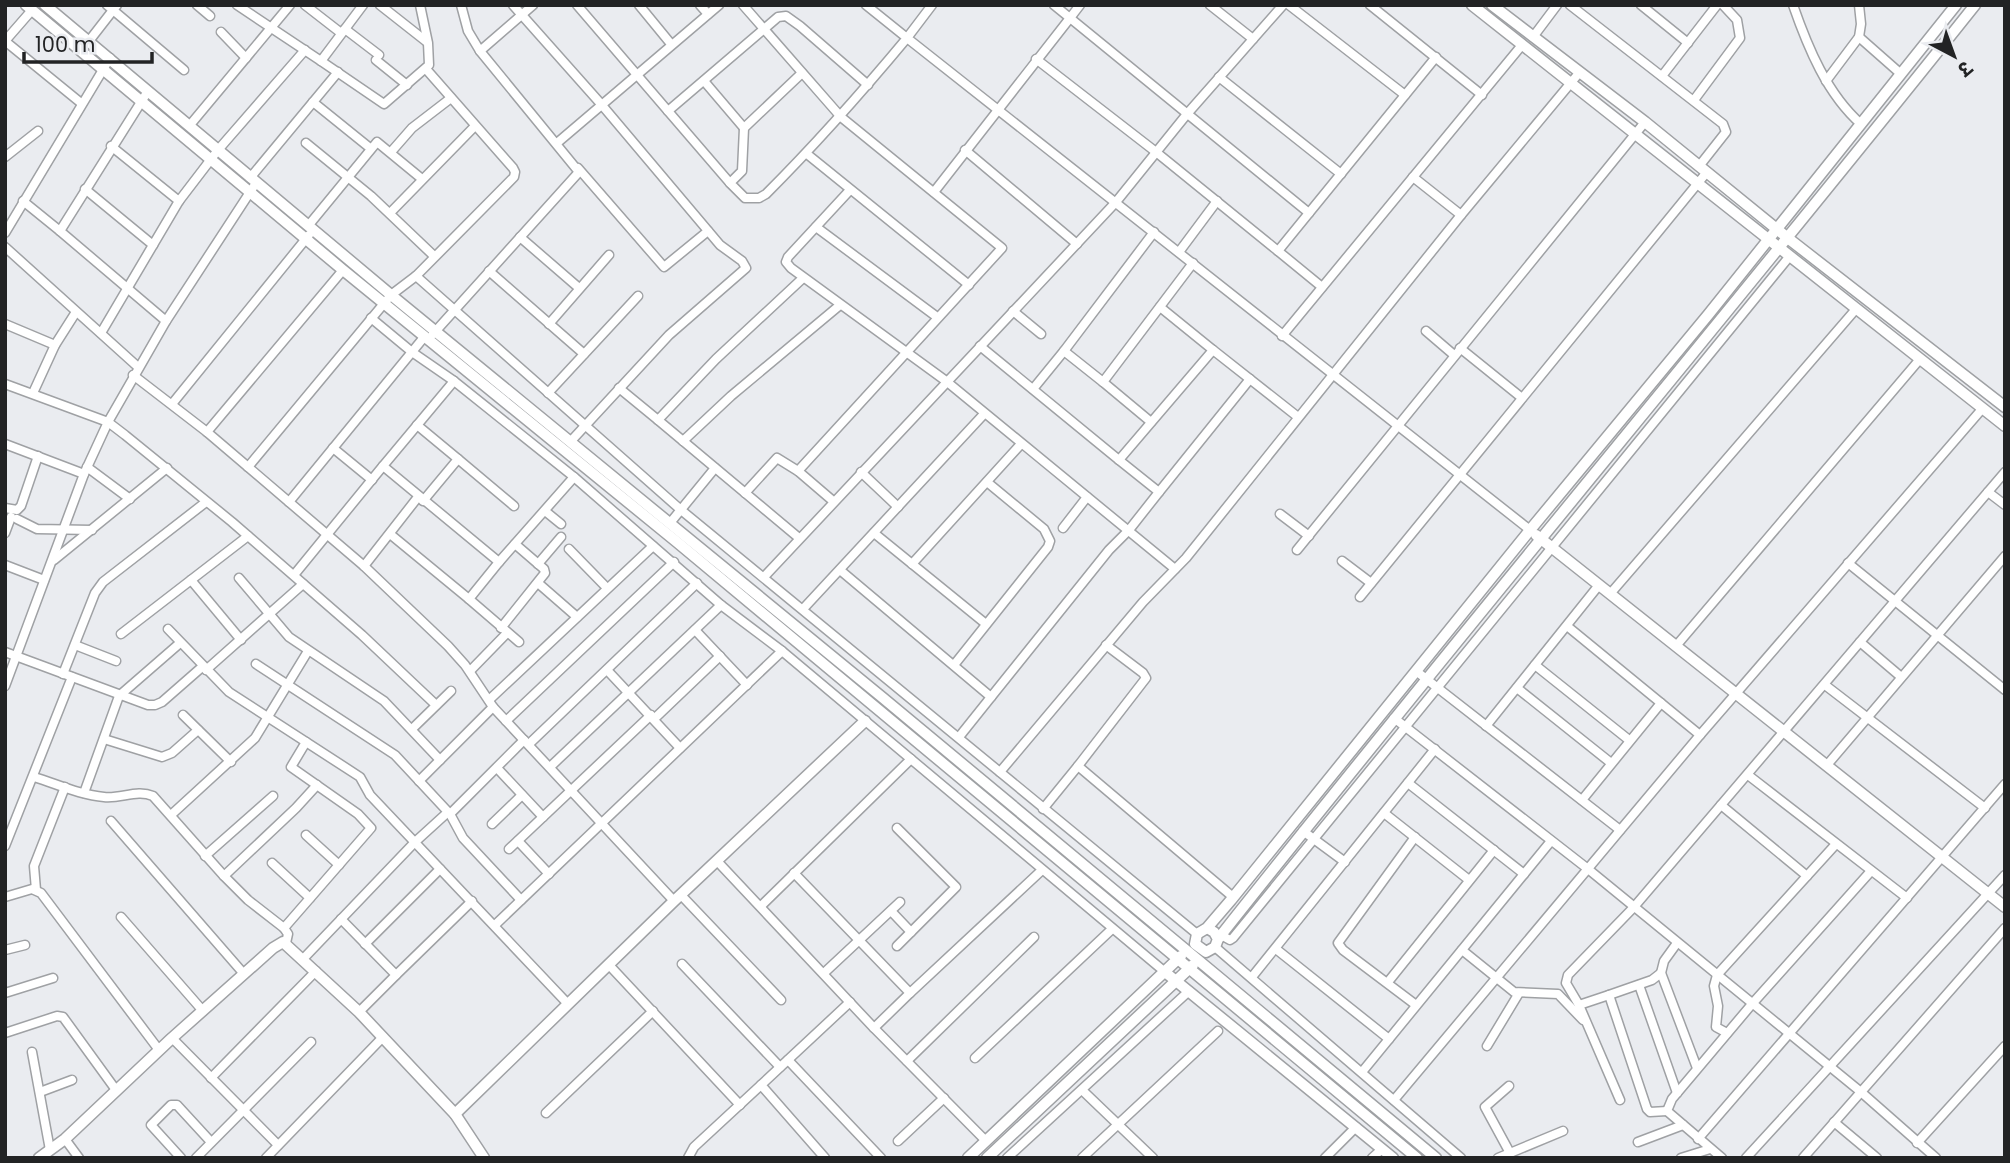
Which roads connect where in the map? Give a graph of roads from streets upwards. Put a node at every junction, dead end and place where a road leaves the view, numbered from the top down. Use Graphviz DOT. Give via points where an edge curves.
graph roads {
  1 [pos="45,5"];
  2 [pos="197,5"];
  3 [pos="237,5"];
  4 [pos="290,5"];
  5 [pos="305,5"];
  6 [pos="363,5"];
  7 [pos="380,5"];
  8 [pos="419,5"];
  9 [pos="461,5"];
  10 [pos="513,5"];
  11 [pos="533,5"];
  12 [pos="577,5"];
  13 [pos="639,5"];
  14 [pos="700,5"];
  15 [pos="719,5"];
  16 [pos="743,5"];
  17 [pos="866,5"];
  18 [pos="932,5"];
  19 [pos="1054,5"];
  20 [pos="1080,5"];
  21 [pos="1210,5"];
  22 [pos="1283,5"];
  23 [pos="1289,5"];
  24 [pos="1370,5"];
  25 [pos="1472,5"];
  26 [pos="1557,5"];
  27 [pos="1570,5"];
  28 [pos="1641,5"];
  29 [pos="1717,5"];
  30 [pos="1723,5"];
  31 [pos="1793,5"];
  32 [pos="1858,5"];
  33 [pos="1956,5"];
  34 [pos="1975,5"];
  35 [pos="112,7"];
  36 [pos="1499,7"];
  37 [pos="29,8"];
  38 [pos="708,14"];
  39 [pos="521,15"];
  40 [pos="210,16"];
  41 [pos="1070,18"];
  42 [pos="271,27"];
  43 [pos="345,29"];
  44 [pos="763,29"];
  45 [pos="221,32"];
  46 [pos="1533,37"];
  47 [pos="1858,37"];
  48 [pos="907,38"];
  49 [pos="1253,39"];
  50 [pos="5,41"];
  51 [pos="89,41"];
  52 [pos="428,43"];
  53 [pos="1688,43"];
  54 [pos="671,44"];
  55 [pos="1522,45"];
  56 [pos="305,50"];
  57 [pos="480,51"];
  58 [pos="1436,57"];
  59 [pos="110,58"];
  60 [pos="246,58"];
  61 [pos="1036,60"];
  62 [pos="321,61"];
  63 [pos="103,68"];
  64 [pos="426,69"];
  65 [pos="184,70"];
  66 [pos="338,72"];
  67 [pos="637,73"];
  68 [pos="802,73"];
  69 [pos="1579,73"];
  70 [pos="1901,74"];
  71 [pos="1662,76"];
  72 [pos="1219,77"];
  73 [pos="704,80"];
  74 [pos="1826,81"];
  75 [pos="1571,84"];
  76 [pos="407,85"];
  77 [pos="868,85"];
  78 [pos="148,90"];
  79 [pos="1482,94"];
  80 [pos="1405,95"];
  81 [pos="451,98"];
  82 [pos="141,100"];
  83 [pos="1694,100"];
  84 [pos="313,102"];
  85 [pos="81,103"];
  86 [pos="601,104"];
  87 [pos="998,109"];
  88 [pos="668,111"];
  89 [pos="1187,114"];
  90 [pos="841,117"];
  91 [pos="1645,122"];
  92 [pos="1861,124"];
  93 [pos="190,125"];
  94 [pos="475,126"];
  95 [pos="744,128"];
  96 [pos="38,131"];
  97 [pos="1636,134"];
  98 [pos="306,143"];
  99 [pos="557,143"];
  100 [pos="111,146"];
  101 [pos="370,148"];
  102 [pos="965,150"];
  103 [pos="391,152"];
  104 [pos="1156,152"];
  105 [pos="807,153"];
  106 [pos="214,155"];
  107 [pos="5,157"];
  108 [pos="578,168"];
  109 [pos="1704,168"];
  110 [pos="1341,174"];
  111 [pos="347,177"];
  112 [pos="1413,177"];
  113 [pos="422,179"];
  114 [pos="730,183"];
  115 [pos="1698,183"];
  116 [pos="252,184"];
  117 [pos="85,189"];
  118 [pos="850,190"];
  119 [pos="934,192"];
  120 [pos="23,201"];
  121 [pos="179,201"];
  122 [pos="1217,201"];
  123 [pos="1116,202"];
  124 [pos="1309,212"];
  125 [pos="390,213"];
  126 [pos="1461,215"];
  127 [pos="816,228"];
  128 [pos="1777,229"];
  129 [pos="60,231"];
  130 [pos="708,231"];
  131 [pos="309,232"];
  132 [pos="1154,232"];
  133 [pos="5,233"];
  134 [pos="520,237"];
  135 [pos="1789,239"];
  136 [pos="1769,240"];
  137 [pos="1077,244"];
  138 [pos="153,245"];
  139 [pos="5,247"];
  140 [pos="1780,249"];
  141 [pos="1278,251"];
  142 [pos="1179,252"];
  143 [pos="608,254"];
  144 [pos="434,256"];
  145 [pos="1790,257"];
  146 [pos="1193,263"];
  147 [pos="343,270"];
  148 [pos="489,271"];
  149 [pos="415,276"];
  150 [pos="803,278"];
  151 [pos="969,285"];
  152 [pos="1322,287"];
  153 [pos="579,288"];
  154 [pos="128,289"];
  155 [pos="638,296"];
  156 [pos="387,299"];
  157 [pos="840,305"];
  158 [pos="1160,307"];
  159 [pos="1856,309"];
  160 [pos="454,311"];
  161 [pos="1013,311"];
  162 [pos="76,312"];
  163 [pos="371,317"];
  164 [pos="937,317"];
  165 [pos="166,321"];
  166 [pos="5,324"];
  167 [pos="549,324"];
  168 [pos="1426,331"];
  169 [pos="101,334"];
  170 [pos="1041,334"];
  171 [pos="430,335"];
  172 [pos="1282,336"];
  173 [pos="55,345"];
  174 [pos="980,346"];
  175 [pos="1460,348"];
  176 [pos="1213,349"];
  177 [pos="1064,351"];
  178 [pos="412,352"];
  179 [pos="905,352"];
  180 [pos="584,354"];
  181 [pos="1454,355"];
  182 [pos="1920,359"];
  183 [pos="459,364"];
  184 [pos="138,367"];
  185 [pos="133,375"];
  186 [pos="1333,375"];
  187 [pos="451,379"];
  188 [pos="1250,379"];
  189 [pos="946,381"];
  190 [pos="1103,382"];
  191 [pos="5,384"];
  192 [pos="619,388"];
  193 [pos="1033,389"];
  194 [pos="33,393"];
  195 [pos="548,393"];
  196 [pos="1522,398"];
  197 [pos="172,404"];
  198 [pos="2005,407"];
  199 [pos="1982,409"];
  200 [pos="528,413"];
  201 [pos="984,414"];
  202 [pos="1298,417"];
  203 [pos="658,420"];
  204 [pos="108,422"];
  205 [pos="1151,422"];
  206 [pos="417,425"];
  207 [pos="585,425"];
  208 [pos="1397,425"];
  209 [pos="2005,426"];
  210 [pos="207,432"];
  211 [pos="571,441"];
  212 [pos="683,441"];
  213 [pos="5,444"];
  214 [pos="1021,444"];
  215 [pos="333,448"];
  216 [pos="38,456"];
  217 [pos="458,459"];
  218 [pos="1119,460"];
  219 [pos="383,466"];
  220 [pos="248,467"];
  221 [pos="167,468"];
  222 [pos="715,468"];
  223 [pos="86,470"];
  224 [pos="798,471"];
  225 [pos="861,472"];
  226 [pos="2005,472"];
  227 [pos="1459,475"];
  228 [pos="574,477"];
  229 [pos="372,480"];
  230 [pos="987,482"];
  231 [pos="1159,492"];
  232 [pos="1988,492"];
  233 [pos="745,493"];
  234 [pos="1087,497"];
  235 [pos="130,499"];
  236 [pos="420,499"];
  237 [pos="206,502"];
  238 [pos="289,502"];
  239 [pos="833,502"];
  240 [pos="2005,505"];
  241 [pos="514,506"];
  242 [pos="898,507"];
  243 [pos="5,508"];
  244 [pos="681,510"];
  245 [pos="545,511"];
  246 [pos="1280,514"];
  247 [pos="655,517"];
  248 [pos="670,523"];
  249 [pos="561,524"];
  250 [pos="1063,528"];
  251 [pos="92,530"];
  252 [pos="1129,530"];
  253 [pos="1530,530"];
  254 [pos="63,531"];
  255 [pos="5,533"];
  256 [pos="874,533"];
  257 [pos="390,534"];
  258 [pos="328,535"];
  259 [pos="248,536"];
  260 [pos="1309,536"];
  261 [pos="561,537"];
  262 [pos="799,538"];
  263 [pos="1540,538"];
  264 [pos="515,544"];
  265 [pos="653,546"];
  266 [pos="1551,548"];
  267 [pos="569,550"];
  268 [pos="1297,550"];
  269 [pos="2005,556"];
  270 [pos="1342,561"];
  271 [pos="51,562"];
  272 [pos="499,562"];
  273 [pos="674,562"];
  274 [pos="538,564"];
  275 [pos="912,564"];
  276 [pos="1848,564"];
  277 [pos="5,565"];
  278 [pos="364,566"];
  279 [pos="2001,567"];
  280 [pos="1175,569"];
  281 [pos="840,570"];
  282 [pos="716,574"];
  283 [pos="293,575"];
  284 [pos="764,577"];
  285 [pos="239,578"];
  286 [pos="730,579"];
  287 [pos="44,580"];
  288 [pos="191,580"];
  289 [pos="538,583"];
  290 [pos="1371,583"];
  291 [pos="303,584"];
  292 [pos="1599,585"];
  293 [pos="700,586"];
  294 [pos="607,588"];
  295 [pos="1609,594"];
  296 [pos="1360,597"];
  297 [pos="469,599"];
  298 [pos="1894,602"];
  299 [pos="721,605"];
  300 [pos="803,609"];
  301 [pos="269,615"];
  302 [pos="577,617"];
  303 [pos="986,624"];
  304 [pos="1567,626"];
  305 [pos="168,629"];
  306 [pos="504,630"];
  307 [pos="695,630"];
  308 [pos="121,634"];
  309 [pos="1935,635"];
  310 [pos="240,640"];
  311 [pos="519,642"];
  312 [pos="1860,642"];
  313 [pos="180,643"];
  314 [pos="75,645"];
  315 [pos="1106,645"];
  316 [pos="1676,646"];
  317 [pos="308,651"];
  318 [pos="782,651"];
  319 [pos="5,652"];
  320 [pos="16,656"];
  321 [pos="720,656"];
  322 [pos="116,661"];
  323 [pos="256,664"];
  324 [pos="954,665"];
  325 [pos="1535,665"];
  326 [pos="204,668"];
  327 [pos="607,670"];
  328 [pos="470,671"];
  329 [pos="1416,671"];
  330 [pos="68,676"];
  331 [pos="1900,676"];
  332 [pos="1426,679"];
  333 [pos="287,684"];
  334 [pos="747,685"];
  335 [pos="1825,685"];
  336 [pos="5,686"];
  337 [pos="1437,687"];
  338 [pos="1517,688"];
  339 [pos="2005,690"];
  340 [pos="451,691"];
  341 [pos="629,693"];
  342 [pos="1737,693"];
  343 [pos="119,696"];
  344 [pos="991,697"];
  345 [pos="883,698"];
  346 [pos="1661,703"];
  347 [pos="491,704"];
  348 [pos="436,705"];
  349 [pos="875,708"];
  350 [pos="183,715"];
  351 [pos="652,717"];
  352 [pos="1867,717"];
  353 [pos="267,718"];
  354 [pos="1394,718"];
  355 [pos="506,721"];
  356 [pos="865,721"];
  357 [pos="1405,726"];
  358 [pos="1486,726"];
  359 [pos="412,729"];
  360 [pos="198,730"];
  361 [pos="1784,731"];
  362 [pos="1700,735"];
  363 [pos="959,737"];
  364 [pos="104,739"];
  365 [pos="1629,740"];
  366 [pos="306,742"];
  367 [pos="526,742"];
  368 [pos="680,748"];
  369 [pos="1435,749"];
  370 [pos="911,759"];
  371 [pos="440,760"];
  372 [pos="230,762"];
  373 [pos="1611,763"];
  374 [pos="1826,765"];
  375 [pos="1078,766"];
  376 [pos="550,767"];
  377 [pos="497,768"];
  378 [pos="1000,772"];
  379 [pos="1748,775"];
  380 [pos="34,777"];
  381 [pos="419,781"];
  382 [pos="1408,783"];
  383 [pos="317,785"];
  384 [pos="2005,785"];
  385 [pos="65,787"];
  386 [pos="571,791"];
  387 [pos="84,793"];
  388 [pos="522,794"];
  389 [pos="273,796"];
  390 [pos="1582,800"];
  391 [pos="1721,805"];
  392 [pos="1985,808"];
  393 [pos="1043,809"];
  394 [pos="449,813"];
  395 [pos="1384,813"];
  396 [pos="172,815"];
  397 [pos="543,817"];
  398 [pos="111,821"];
  399 [pos="492,824"];
  400 [pos="602,824"];
  401 [pos="897,828"];
  402 [pos="1620,830"];
  403 [pos="1303,831"];
  404 [pos="306,835"];
  405 [pos="1415,837"];
  406 [pos="1315,839"];
  407 [pos="518,841"];
  408 [pos="1551,841"];
  409 [pos="415,842"];
  410 [pos="1836,844"];
  411 [pos="5,846"];
  412 [pos="509,849"];
  413 [pos="1493,850"];
  414 [pos="205,856"];
  415 [pos="1943,858"];
  416 [pos="716,861"];
  417 [pos="1345,862"];
  418 [pos="272,863"];
  419 [pos="339,865"];
  420 [pos="440,869"];
  421 [pos="1588,869"];
  422 [pos="1042,870"];
  423 [pos="1871,871"];
  424 [pos="794,873"];
  425 [pos="549,874"];
  426 [pos="1524,874"];
  427 [pos="2005,875"];
  428 [pos="224,876"];
  429 [pos="1807,876"];
  430 [pos="1469,880"];
  431 [pos="36,890"];
  432 [pos="1989,893"];
  433 [pos="5,897"];
  434 [pos="1233,897"];
  435 [pos="310,898"];
  436 [pos="678,898"];
  437 [pos="1907,898"];
  438 [pos="521,900"];
  439 [pos="472,901"];
  440 [pos="900,902"];
  441 [pos="761,906"];
  442 [pos="1634,907"];
  443 [pos="2005,907"];
  444 [pos="891,911"];
  445 [pos="121,916"];
  446 [pos="341,919"];
  447 [pos="495,925"];
  448 [pos="284,928"];
  449 [pos="1207,928"];
  450 [pos="2005,928"];
  451 [pos="1112,929"];
  452 [pos="911,932"];
  453 [pos="1034,937"];
  454 [pos="859,941"];
  455 [pos="286,943"];
  456 [pos="1193,943"];
  457 [pos="1215,943"];
  458 [pos="1676,943"];
  459 [pos="365,944"];
  460 [pos="25,945"];
  461 [pos="897,946"];
  462 [pos="1276,949"];
  463 [pos="5,950"];
  464 [pos="1461,950"];
  465 [pos="303,959"];
  466 [pos="1178,960"];
  467 [pos="1198,960"];
  468 [pos="682,964"];
  469 [pos="609,965"];
  470 [pos="1190,969"];
  471 [pos="316,971"];
  472 [pos="1165,972"];
  473 [pos="824,973"];
  474 [pos="244,974"];
  475 [pos="1661,974"];
  476 [pos="396,975"];
  477 [pos="1717,975"];
  478 [pos="1252,977"];
  479 [pos="53,978"];
  480 [pos="1495,978"];
  481 [pos="1176,981"];
  482 [pos="1388,982"];
  483 [pos="1639,985"];
  484 [pos="1189,991"];
  485 [pos="5,993"];
  486 [pos="910,993"];
  487 [pos="1519,993"];
  488 [pos="1609,995"];
  489 [pos="782,1000"];
  490 [pos="850,1002"];
  491 [pos="568,1004"];
  492 [pos="1752,1004"];
  493 [pos="1416,1005"];
  494 [pos="1579,1005"];
  495 [pos="203,1011"];
  496 [pos="653,1011"];
  497 [pos="359,1012"];
  498 [pos="874,1028"];
  499 [pos="1588,1028"];
  500 [pos="1217,1031"];
  501 [pos="5,1033"];
  502 [pos="1727,1033"];
  503 [pos="1788,1033"];
  504 [pos="383,1037"];
  505 [pos="172,1038"];
  506 [pos="1390,1039"];
  507 [pos="311,1042"];
  508 [pos="1487,1046"];
  509 [pos="2005,1046"];
  510 [pos="159,1050"];
  511 [pos="32,1052"];
  512 [pos="975,1058"];
  513 [pos="788,1060"];
  514 [pos="907,1061"];
  515 [pos="780,1067"];
  516 [pos="1697,1068"];
  517 [pos="1830,1068"];
  518 [pos="1362,1072"];
  519 [pos="211,1078"];
  520 [pos="72,1080"];
  521 [pos="761,1085"];
  522 [pos="1508,1086"];
  523 [pos="116,1090"];
  524 [pos="1082,1090"];
  525 [pos="40,1092"];
  526 [pos="1861,1092"];
  527 [pos="1676,1093"];
  528 [pos="944,1098"];
  529 [pos="1395,1100"];
  530 [pos="1620,1100"];
  531 [pos="740,1105"];
  532 [pos="243,1111"];
  533 [pos="1667,1111"];
  534 [pos="456,1114"];
  535 [pos="546,1114"];
  536 [pos="1384,1114"];
  537 [pos="1834,1122"];
  538 [pos="1376,1124"];
  539 [pos="1117,1125"];
  540 [pos="1683,1125"];
  541 [pos="1356,1127"];
  542 [pos="1563,1131"];
  543 [pos="65,1139"];
  544 [pos="1698,1139"];
  545 [pos="898,1141"];
  546 [pos="986,1141"];
  547 [pos="211,1142"];
  548 [pos="1638,1142"];
  549 [pos="1917,1143"];
  550 [pos="278,1145"];
  551 [pos="1382,1149"];
  552 [pos="1710,1149"];
  553 [pos="50,1150"];
  554 [pos="1510,1153"];
  555 [pos="1866,1154"];
  556 [pos="1147,1156"];
  557 [pos="39,1158"];
  558 [pos="79,1158"];
  559 [pos="181,1158"];
  560 [pos="195,1158"];
  561 [pos="266,1158"];
  562 [pos="484,1158"];
  563 [pos="688,1158"];
  564 [pos="825,1158"];
  565 [pos="881,1158"];
  566 [pos="968,1158"];
  567 [pos="986,1158"];
  568 [pos="1007,1158"];
  569 [pos="1082,1158"];
  570 [pos="1325,1158"];
  571 [pos="1372,1158"];
  572 [pos="1393,1158"];
  573 [pos="1417,1158"];
  574 [pos="1436,1158"];
  575 [pos="1461,1158"];
  576 [pos="1499,1158"];
  577 [pos="1681,1158"];
  578 [pos="1722,1158"];
  579 [pos="1746,1158"];
  580 [pos="1803,1158"];
  581 [pos="1877,1158"];
  582 [pos="1936,1158"];
  1 -- 51 [label="street"];
  2 -- 40 [label="street"];
  3 -- 42 [label="street"];
  4 -- 42 [label="street"];
  5 -- 43 [label="street" via="341,33"];
  6 -- 43 [label="street"];
  7 -- 52 [label="street"];
  8 -- 52 [label="street"];
  9 -- 57 [label="street"];
  10 -- 39 [label="street"];
  11 -- 39 [label="street"];
  12 -- 67 [label="street"];
  13 -- 54 [label="street"];
  14 -- 38 [label="street"];
  15 -- 38 [label="street"];
  16 -- 44 [label="street"];
  17 -- 48 [label="street"];
  18 -- 48 [label="street"];
  19 -- 41 [label="street"];
  20 -- 41 [label="street"];
  21 -- 49 [label="street"];
  22 -- 49 [label="street"];
  23 -- 80 [label="street"];
  24 -- 58 [label="street"];
  25 -- 55 [label="street"];
  26 -- 46 [label="street"];
  27 -- 71 [label="street"];
  28 -- 53 [label="street"];
  29 -- 53 [label="street"];
  30 -- 83 [label="street" via="1737,20 1740,38"];
  31 -- 74 [label="street"];
  32 -- 47 [label="street"];
  33 -- 70 [label="street"];
  34 -- 135 [label="street"];
  35 -- 51 [label="street"];
  35 -- 65 [label="street"];
  36 -- 46 [label="street"];
  37 -- 50 [label="street"];
  37 -- 63 [label="street"];
  38 -- 54 [label="street"];
  39 -- 57 [label="street"];
  39 -- 86 [label="street"];
  41 -- 61 [label="street"];
  41 -- 89 [label="street"];
  42 -- 56 [label="street"];
  42 -- 60 [label="street"];
  43 -- 62 [label="street"];
  43 -- 76 [label="street"];
  44 -- 68 [label="street"];
  44 -- 73 [label="street"];
  44 -- 77 [label="street" via="786,16"];
  45 -- 60 [label="street"];
  46 -- 69 [label="street"];
  47 -- 70 [label="street"];
  47 -- 74 [label="street"];
  48 -- 77 [label="street"];
  48 -- 87 [label="street"];
  49 -- 72 [label="street"];
  50 -- 85 [label="street"];
  51 -- 59 [label="street"];
  52 -- 64 [label="street"];
  53 -- 71 [label="street"];
  54 -- 67 [label="street"];
  55 -- 75 [label="street"];
  55 -- 79 [label="street"];
  56 -- 62 [label="street"];
  56 -- 106 [label="street"];
  57 -- 99 [label="street"];
  58 -- 79 [label="street"];
  58 -- 80 [label="street"];
  59 -- 63 [label="street"];
  59 -- 78 [label="street"];
  60 -- 93 [label="street"];
  61 -- 87 [label="street"];
  61 -- 104 [label="street"];
  62 -- 66 [label="street"];
  63 -- 82 [label="street"];
  63 -- 85 [label="street"];
  64 -- 76 [label="street"];
  64 -- 81 [label="street"];
  66 -- 76 [label="street" via="384,104"];
  66 -- 84 [label="street"];
  67 -- 86 [label="street"];
  67 -- 88 [label="street"];
  68 -- 90 [label="street"];
  68 -- 95 [label="street"];
  69 -- 75 [label="street"];
  69 -- 91 [label="street"];
  70 -- 92 [label="street"];
  71 -- 83 [label="street"];
  72 -- 89 [label="street"];
  72 -- 110 [label="street"];
  73 -- 88 [label="street"];
  73 -- 95 [label="street"];
  74 -- 92 [label="street" via="1847,113"];
  75 -- 97 [label="street"];
  75 -- 126 [label="street"];
  77 -- 90 [label="street"];
  78 -- 82 [label="street"];
  78 -- 93 [label="street"];
  79 -- 112 [label="street"];
  80 -- 110 [label="street"];
  81 -- 94 [label="street"];
  81 -- 103 [label="street" via="412,128"];
  82 -- 100 [label="street"];
  82 -- 106 [label="street"];
  83 -- 109 [label="street" via="1726,132"];
  84 -- 101 [label="street"];
  84 -- 116 [label="street"];
  85 -- 120 [label="street"];
  86 -- 99 [label="street"];
  86 -- 130 [label="street"];
  87 -- 102 [label="street"];
  87 -- 123 [label="street"];
  88 -- 114 [label="street"];
  89 -- 104 [label="street"];
  89 -- 124 [label="street"];
  90 -- 105 [label="street"];
  90 -- 119 [label="street"];
  91 -- 97 [label="street"];
  91 -- 109 [label="street"];
  92 -- 128 [label="street"];
  93 -- 106 [label="street"];
  94 -- 113 [label="street"];
  94 -- 144 [label="street" via="515,172 514,177"];
  95 -- 114 [label="street" via="742,171"];
  96 -- 107 [label="street"];
  97 -- 115 [label="street"];
  97 -- 175 [label="street"];
  98 -- 111 [label="street"];
  99 -- 108 [label="street"];
  100 -- 117 [label="street"];
  100 -- 121 [label="street"];
  101 -- 103 [label="street" via="377,142"];
  101 -- 111 [label="street"];
  102 -- 119 [label="street"];
  102 -- 137 [label="street"];
  103 -- 113 [label="street"];
  104 -- 122 [label="street"];
  104 -- 123 [label="street"];
  105 -- 114 [label="street" via="759,198 745,198"];
  105 -- 118 [label="street"];
  106 -- 116 [label="street"];
  106 -- 121 [label="street"];
  108 -- 130 [label="street" via="664,267"];
  108 -- 134 [label="street"];
  109 -- 115 [label="street"];
  109 -- 128 [label="street"];
  110 -- 124 [label="street"];
  111 -- 125 [label="street"];
  111 -- 131 [label="street"];
  112 -- 126 [label="street"];
  112 -- 152 [label="street"];
  113 -- 125 [label="street"];
  115 -- 136 [label="street"];
  115 -- 196 [label="street"];
  116 -- 131 [label="street"];
  116 -- 165 [label="street"];
  117 -- 129 [label="street"];
  117 -- 138 [label="street"];
  118 -- 127 [label="street"];
  118 -- 151 [label="street"];
  119 -- 151 [label="street" via="1002,248"];
  120 -- 129 [label="street"];
  120 -- 133 [label="street"];
  121 -- 138 [label="street"];
  122 -- 141 [label="street"];
  122 -- 142 [label="street"];
  123 -- 132 [label="street"];
  123 -- 137 [label="street"];
  124 -- 141 [label="street"];
  125 -- 144 [label="street"];
  126 -- 186 [label="street"];
  127 -- 150 [label="street" via="786,262"];
  127 -- 164 [label="street"];
  128 -- 135 [label="street"];
  128 -- 136 [label="street"];
  129 -- 154 [label="street"];
  130 -- 192 [label="street" via="746,268 669,335"];
  131 -- 147 [label="street"];
  131 -- 156 [label="street"];
  131 -- 197 [label="street"];
  132 -- 142 [label="street"];
  132 -- 177 [label="street"];
  134 -- 148 [label="street"];
  134 -- 153 [label="street"];
  135 -- 140 [label="street"];
  135 -- 198 [label="street"];
  136 -- 140 [label="street"];
  136 -- 253 [label="street"];
  137 -- 161 [label="street"];
  138 -- 154 [label="street"];
  139 -- 162 [label="street"];
  140 -- 145 [label="street"];
  140 -- 263 [label="street"];
  141 -- 152 [label="street"];
  142 -- 146 [label="street"];
  143 -- 153 [label="street"];
  144 -- 149 [label="street"];
  145 -- 159 [label="street"];
  145 -- 266 [label="street"];
  146 -- 158 [label="street"];
  146 -- 172 [label="street"];
  147 -- 156 [label="street"];
  147 -- 210 [label="street"];
  148 -- 160 [label="street"];
  148 -- 167 [label="street"];
  149 -- 156 [label="street"];
  149 -- 160 [label="street"];
  150 -- 157 [label="street"];
  150 -- 203 [label="street"];
  151 -- 164 [label="street"];
  152 -- 172 [label="street"];
  153 -- 167 [label="street"];
  154 -- 165 [label="street"];
  154 -- 169 [label="street"];
  155 -- 180 [label="street"];
  156 -- 163 [label="street"];
  156 -- 171 [label="street"];
  157 -- 179 [label="street"];
  157 -- 212 [label="street"];
  158 -- 176 [label="street"];
  158 -- 190 [label="street"];
  159 -- 182 [label="street"];
  159 -- 295 [label="street"];
  160 -- 171 [label="street"];
  160 -- 195 [label="street"];
  161 -- 170 [label="street"];
  161 -- 174 [label="street"];
  162 -- 169 [label="street"];
  162 -- 173 [label="street"];
  163 -- 178 [label="street"];
  163 -- 220 [label="street"];
  164 -- 179 [label="street"];
  165 -- 184 [label="street"];
  166 -- 173 [label="street"];
  167 -- 180 [label="street"];
  168 -- 181 [label="street"];
  169 -- 184 [label="street"];
  171 -- 178 [label="street"];
  171 -- 183 [label="street"];
  171 -- 200 [label="street"];
  172 -- 186 [label="street"];
  173 -- 194 [label="street"];
  174 -- 189 [label="street"];
  174 -- 193 [label="street"];
  175 -- 181 [label="street"];
  175 -- 196 [label="street"];
  176 -- 188 [label="street"];
  176 -- 205 [label="street"];
  177 -- 190 [label="street"];
  177 -- 193 [label="street"];
  178 -- 187 [label="street"];
  178 -- 215 [label="street"];
  179 -- 189 [label="street"];
  179 -- 224 [label="street"];
  180 -- 195 [label="street"];
  181 -- 208 [label="street"];
  182 -- 199 [label="street"];
  182 -- 316 [label="street"];
  183 -- 187 [label="street"];
  183 -- 200 [label="street"];
  184 -- 185 [label="street"];
  185 -- 197 [label="street"];
  185 -- 204 [label="street"];
  186 -- 202 [label="street"];
  186 -- 208 [label="street"];
  187 -- 206 [label="street"];
  187 -- 228 [label="street"];
  188 -- 202 [label="street"];
  188 -- 231 [label="street"];
  189 -- 201 [label="street"];
  189 -- 225 [label="street"];
  190 -- 205 [label="street"];
  191 -- 194 [label="street"];
  192 -- 203 [label="street"];
  192 -- 207 [label="street"];
  193 -- 218 [label="street"];
  194 -- 204 [label="street"];
  195 -- 207 [label="street"];
  196 -- 227 [label="street"];
  197 -- 210 [label="street"];
  199 -- 209 [label="street"];
  199 -- 276 [label="street"];
  200 -- 211 [label="street"];
  200 -- 247 [label="street"];
  201 -- 214 [label="street"];
  201 -- 242 [label="street"];
  202 -- 280 [label="street"];
  203 -- 212 [label="street"];
  204 -- 221 [label="street"];
  204 -- 223 [label="street"];
  205 -- 218 [label="street"];
  206 -- 217 [label="street"];
  206 -- 219 [label="street"];
  207 -- 211 [label="street"];
  207 -- 244 [label="street"];
  208 -- 227 [label="street"];
  208 -- 260 [label="street"];
  210 -- 220 [label="street"];
  211 -- 247 [label="street"];
  212 -- 222 [label="street"];
  213 -- 216 [label="street"];
  214 -- 230 [label="street"];
  214 -- 234 [label="street"];
  215 -- 229 [label="street"];
  215 -- 238 [label="street"];
  216 -- 223 [label="street"];
  216 -- 243 [label="street" via="21,506"];
  217 -- 236 [label="street"];
  217 -- 241 [label="street"];
  218 -- 231 [label="street"];
  219 -- 229 [label="street"];
  219 -- 236 [label="street"];
  220 -- 238 [label="street"];
  221 -- 235 [label="street"];
  221 -- 237 [label="street"];
  222 -- 233 [label="street"];
  222 -- 244 [label="street"];
  223 -- 235 [label="street"];
  223 -- 254 [label="street"];
  224 -- 233 [label="street" via="778,458"];
  224 -- 239 [label="street"];
  225 -- 239 [label="street"];
  225 -- 242 [label="street"];
  226 -- 232 [label="street"];
  227 -- 253 [label="street"];
  227 -- 290 [label="street"];
  228 -- 245 [label="street"];
  228 -- 265 [label="street"];
  229 -- 258 [label="street"];
  230 -- 275 [label="street"];
  230 -- 303 [label="street" via="1044,529 1050,541"];
  231 -- 252 [label="street"];
  232 -- 240 [label="street"];
  232 -- 298 [label="street"];
  233 -- 262 [label="street"];
  234 -- 250 [label="street"];
  234 -- 252 [label="street"];
  235 -- 251 [label="street"];
  236 -- 257 [label="street"];
  236 -- 272 [label="street"];
  237 -- 259 [label="street"];
  237 -- 314 [label="street" via="103,582"];
  238 -- 258 [label="street"];
  239 -- 262 [label="street"];
  242 -- 256 [label="street"];
  244 -- 248 [label="street"];
  244 -- 284 [label="street"];
  245 -- 249 [label="street"];
  245 -- 264 [label="street"];
  246 -- 260 [label="street"];
  247 -- 248 [label="street"];
  247 -- 282 [label="street"];
  248 -- 286 [label="street"];
  251 -- 254 [label="street"];
  251 -- 271 [label="street"];
  252 -- 280 [label="street"];
  252 -- 344 [label="street"];
  253 -- 263 [label="street"];
  253 -- 329 [label="street"];
  254 -- 255 [label="street" via="37,529 14,518"];
  254 -- 271 [label="street"];
  256 -- 275 [label="street"];
  256 -- 281 [label="street"];
  257 -- 278 [label="street"];
  257 -- 297 [label="street"];
  258 -- 278 [label="street"];
  258 -- 283 [label="street"];
  259 -- 283 [label="street"];
  259 -- 288 [label="street"];
  260 -- 268 [label="street"];
  261 -- 274 [label="street"];
  262 -- 284 [label="street"];
  263 -- 266 [label="street"];
  263 -- 332 [label="street"];
  264 -- 272 [label="street"];
  264 -- 274 [label="street"];
  265 -- 273 [label="street"];
  265 -- 294 [label="street"];
  266 -- 292 [label="street"];
  266 -- 337 [label="street"];
  267 -- 294 [label="street"];
  269 -- 279 [label="street"];
  270 -- 290 [label="street"];
  271 -- 287 [label="street"];
  272 -- 297 [label="street"];
  273 -- 293 [label="street"];
  273 -- 355 [label="street"];
  274 -- 289 [label="street" via="545,573"];
  275 -- 303 [label="street"];
  276 -- 298 [label="street"];
  276 -- 342 [label="street"];
  277 -- 287 [label="street"];
  278 -- 328 [label="street"];
  279 -- 309 [label="street"];
  280 -- 315 [label="street"];
  281 -- 300 [label="street"];
  281 -- 324 [label="street"];
  282 -- 286 [label="street"];
  282 -- 293 [label="street"];
  283 -- 291 [label="street"];
  284 -- 300 [label="street"];
  285 -- 301 [label="street"];
  286 -- 345 [label="street"];
  286 -- 349 [label="street"];
  287 -- 320 [label="street"];
  288 -- 308 [label="street"];
  288 -- 310 [label="street"];
  289 -- 302 [label="street"];
  289 -- 306 [label="street"];
  290 -- 296 [label="street"];
  291 -- 301 [label="street"];
  291 -- 348 [label="street"];
  292 -- 295 [label="street"];
  292 -- 304 [label="street"];
  293 -- 299 [label="street"];
  293 -- 327 [label="street"];
  294 -- 302 [label="street"];
  295 -- 316 [label="street"];
  297 -- 306 [label="street"];
  298 -- 309 [label="street"];
  298 -- 312 [label="street"];
  299 -- 307 [label="street"];
  299 -- 318 [label="street"];
  300 -- 363 [label="street"];
  301 -- 310 [label="street"];
  301 -- 317 [label="street"];
  302 -- 347 [label="street"];
  303 -- 324 [label="street"];
  304 -- 325 [label="street"];
  304 -- 346 [label="street"];
  305 -- 313 [label="street"];
  306 -- 311 [label="street"];
  306 -- 328 [label="street"];
  307 -- 321 [label="street"];
  307 -- 341 [label="street"];
  309 -- 331 [label="street"];
  309 -- 339 [label="street"];
  310 -- 326 [label="street"];
  312 -- 331 [label="street"];
  312 -- 335 [label="street"];
  313 -- 326 [label="street"];
  313 -- 343 [label="street"];
  314 -- 322 [label="street"];
  314 -- 330 [label="street"];
  315 -- 375 [label="street" via="1146,678"];
  315 -- 378 [label="street"];
  316 -- 342 [label="street"];
  317 -- 333 [label="street"];
  317 -- 359 [label="street" via="384,701"];
  318 -- 334 [label="street"];
  318 -- 356 [label="street"];
  319 -- 320 [label="street"];
  320 -- 330 [label="street"];
  320 -- 336 [label="street"];
  321 -- 334 [label="street"];
  321 -- 351 [label="street"];
  323 -- 333 [label="street"];
  324 -- 344 [label="street"];
  325 -- 338 [label="street"];
  325 -- 365 [label="street"];
  326 -- 343 [label="street" via="155,705"];
  326 -- 353 [label="street"];
  327 -- 341 [label="street"];
  327 -- 367 [label="street"];
  328 -- 347 [label="street"];
  329 -- 332 [label="street"];
  329 -- 434 [label="street"];
  330 -- 343 [label="street"];
  330 -- 380 [label="street"];
  331 -- 352 [label="street"];
  332 -- 337 [label="street"];
  332 -- 354 [label="street"];
  333 -- 353 [label="street"];
  333 -- 381 [label="street" via="388,748"];
  334 -- 368 [label="street"];
  335 -- 352 [label="street"];
  335 -- 361 [label="street"];
  337 -- 357 [label="street"];
  337 -- 358 [label="street"];
  338 -- 358 [label="street"];
  338 -- 373 [label="street"];
  340 -- 348 [label="street"];
  341 -- 351 [label="street"];
  341 -- 376 [label="street"];
  342 -- 361 [label="street"];
  342 -- 362 [label="street"];
  343 -- 364 [label="street"];
  344 -- 363 [label="street"];
  345 -- 349 [label="street"];
  345 -- 456 [label="street"];
  346 -- 362 [label="street"];
  346 -- 365 [label="street"];
  347 -- 355 [label="street"];
  347 -- 371 [label="street"];
  348 -- 359 [label="street"];
  349 -- 466 [label="street"];
  350 -- 360 [label="street"];
  351 -- 368 [label="street"];
  351 -- 386 [label="street"];
  352 -- 374 [label="street"];
  352 -- 392 [label="street"];
  353 -- 366 [label="street"];
  353 -- 372 [label="street" via="255,738"];
  354 -- 357 [label="street"];
  354 -- 403 [label="street"];
  355 -- 367 [label="street"];
  356 -- 370 [label="street"];
  356 -- 416 [label="street"];
  357 -- 369 [label="street"];
  357 -- 406 [label="street"];
  358 -- 390 [label="street"];
  359 -- 371 [label="street"];
  360 -- 364 [label="street" via="162,757"];
  360 -- 372 [label="street"];
  361 -- 374 [label="street"];
  361 -- 379 [label="street"];
  362 -- 402 [label="street"];
  363 -- 378 [label="street"];
  364 -- 387 [label="street"];
  365 -- 373 [label="street"];
  366 -- 383 [label="street" via="291,767"];
  366 -- 409 [label="street" via="360,777 370,795"];
  367 -- 376 [label="street"];
  367 -- 377 [label="street"];
  368 -- 400 [label="street"];
  369 -- 382 [label="street"];
  369 -- 408 [label="street"];
  370 -- 422 [label="street"];
  370 -- 424 [label="street"];
  371 -- 381 [label="street"];
  372 -- 396 [label="street"];
  373 -- 390 [label="street"];
  374 -- 415 [label="street"];
  375 -- 393 [label="street"];
  375 -- 434 [label="street"];
  376 -- 386 [label="street"];
  377 -- 388 [label="street"];
  377 -- 394 [label="street"];
  378 -- 393 [label="street"];
  379 -- 391 [label="street"];
  379 -- 410 [label="street"];
  380 -- 385 [label="street"];
  380 -- 411 [label="street"];
  381 -- 394 [label="street"];
  382 -- 395 [label="street"];
  382 -- 413 [label="street"];
  383 -- 419 [label="street" via="371,828"];
  383 -- 428 [label="street"];
  384 -- 392 [label="street"];
  385 -- 387 [label="street"];
  385 -- 431 [label="street" via="34,866"];
  386 -- 397 [label="street"];
  386 -- 400 [label="street"];
  387 -- 396 [label="street" via="116,797 145,792"];
  388 -- 397 [label="street"];
  388 -- 399 [label="street"];
  389 -- 414 [label="street"];
  390 -- 402 [label="street"];
  391 -- 429 [label="street"];
  391 -- 442 [label="street"];
  392 -- 415 [label="street"];
  393 -- 456 [label="street"];
  394 -- 409 [label="street"];
  394 -- 438 [label="street" via="463,838"];
  395 -- 405 [label="street"];
  395 -- 417 [label="street"];
  396 -- 414 [label="street"];
  397 -- 407 [label="street"];
  398 -- 474 [label="street"];
  400 -- 425 [label="street"];
  400 -- 436 [label="street"];
  401 -- 452 [label="street" via="956,887"];
  402 -- 421 [label="street"];
  403 -- 406 [label="street"];
  403 -- 457 [label="street"];
  404 -- 419 [label="street"];
  405 -- 430 [label="street"];
  405 -- 482 [label="street" via="1338,943"];
  406 -- 417 [label="street"];
  406 -- 457 [label="street" via="1233,938"];
  407 -- 412 [label="street"];
  407 -- 425 [label="street"];
  408 -- 421 [label="street"];
  408 -- 426 [label="street"];
  409 -- 420 [label="street"];
  409 -- 446 [label="street"];
  410 -- 423 [label="street"];
  410 -- 429 [label="street"];
  413 -- 426 [label="street"];
  413 -- 430 [label="street"];
  414 -- 428 [label="street"];
  415 -- 432 [label="street"];
  415 -- 437 [label="street"];
  416 -- 436 [label="street"];
  416 -- 441 [label="street"];
  417 -- 462 [label="street"];
  418 -- 435 [label="street"];
  419 -- 435 [label="street"];
  420 -- 439 [label="street"];
  420 -- 459 [label="street"];
  421 -- 442 [label="street"];
  421 -- 480 [label="street"];
  422 -- 451 [label="street"];
  422 -- 486 [label="street"];
  423 -- 437 [label="street"];
  423 -- 492 [label="street"];
  424 -- 441 [label="street"];
  424 -- 454 [label="street"];
  425 -- 438 [label="street"];
  426 -- 464 [label="street"];
  427 -- 432 [label="street"];
  428 -- 448 [label="street"];
  429 -- 477 [label="street"];
  430 -- 482 [label="street"];
  431 -- 433 [label="street"];
  431 -- 510 [label="street"];
  432 -- 443 [label="street"];
  432 -- 517 [label="street"];
  434 -- 449 [label="street"];
  435 -- 448 [label="street"];
  436 -- 469 [label="street"];
  436 -- 489 [label="street"];
  437 -- 503 [label="street"];
  438 -- 447 [label="street"];
  439 -- 447 [label="street"];
  439 -- 476 [label="street"];
  440 -- 444 [label="street"];
  441 -- 473 [label="street"];
  442 -- 458 [label="street"];
  442 -- 494 [label="street" via="1568,975 1566,983"];
  444 -- 452 [label="street"];
  444 -- 454 [label="street"];
  445 -- 495 [label="street"];
  446 -- 459 [label="street"];
  446 -- 465 [label="street"];
  447 -- 491 [label="street"];
  448 -- 455 [label="street"];
  449 -- 456 [label="street"];
  449 -- 457 [label="street" via="1214,932"];
  450 -- 526 [label="street"];
  451 -- 472 [label="street"];
  451 -- 512 [label="street"];
  452 -- 461 [label="street"];
  453 -- 514 [label="street"];
  454 -- 473 [label="street"];
  454 -- 486 [label="street"];
  455 -- 465 [label="street"];
  455 -- 474 [label="street" via="279,943"];
  456 -- 457 [label="street" via="1198,948"];
  456 -- 466 [label="street"];
  456 -- 467 [label="street"];
  457 -- 467 [label="street"];
  457 -- 478 [label="street"];
  458 -- 475 [label="street"];
  458 -- 477 [label="street"];
  459 -- 476 [label="street"];
  460 -- 463 [label="street"];
  462 -- 478 [label="street"];
  462 -- 506 [label="street"];
  464 -- 480 [label="street"];
  464 -- 493 [label="street"];
  465 -- 471 [label="street"];
  466 -- 470 [label="street"];
  466 -- 472 [label="street"];
  467 -- 470 [label="street"];
  467 -- 536 [label="street"];
  468 -- 515 [label="street"];
  469 -- 491 [label="street"];
  469 -- 496 [label="street"];
  470 -- 481 [label="street"];
  470 -- 538 [label="street"];
  471 -- 497 [label="street"];
  471 -- 519 [label="street"];
  472 -- 481 [label="street"];
  472 -- 546 [label="street"];
  473 -- 490 [label="street"];
  474 -- 495 [label="street"];
  475 -- 483 [label="street"];
  475 -- 516 [label="street"];
  476 -- 497 [label="street"];
  477 -- 492 [label="street"];
  477 -- 502 [label="street" via="1716,1027"];
  478 -- 518 [label="street"];
  479 -- 485 [label="street"];
  480 -- 487 [label="street"];
  480 -- 529 [label="street"];
  481 -- 484 [label="street"];
  481 -- 567 [label="street"];
  482 -- 493 [label="street"];
  483 -- 488 [label="street"];
  483 -- 527 [label="street"];
  484 -- 524 [label="street"];
  484 -- 541 [label="street"];
  486 -- 498 [label="street"];
  487 -- 499 [label="street" via="1558,994"];
  487 -- 508 [label="street"];
  488 -- 494 [label="street"];
  488 -- 533 [label="street" via="1647,1109"];
  490 -- 498 [label="street"];
  490 -- 513 [label="street"];
  491 -- 534 [label="street"];
  492 -- 502 [label="street"];
  492 -- 503 [label="street"];
  493 -- 506 [label="street"];
  494 -- 499 [label="street"];
  495 -- 505 [label="street"];
  496 -- 531 [label="street"];
  496 -- 535 [label="street"];
  497 -- 504 [label="street"];
  498 -- 514 [label="street"];
  499 -- 530 [label="street"];
  500 -- 539 [label="street"];
  501 -- 523 [label="street" via="64,1017"];
  502 -- 516 [label="street"];
  503 -- 517 [label="street"];
  503 -- 544 [label="street"];
  504 -- 534 [label="street"];
  504 -- 550 [label="street"];
  505 -- 510 [label="street"];
  505 -- 519 [label="street"];
  506 -- 518 [label="street"];
  507 -- 532 [label="street"];
  509 -- 549 [label="street"];
  510 -- 523 [label="street"];
  511 -- 525 [label="street"];
  513 -- 515 [label="street"];
  513 -- 565 [label="street"];
  514 -- 528 [label="street"];
  515 -- 521 [label="street"];
  516 -- 527 [label="street"];
  517 -- 526 [label="street"];
  517 -- 579 [label="street"];
  518 -- 529 [label="street"];
  519 -- 532 [label="street"];
  520 -- 525 [label="street"];
  521 -- 531 [label="street"];
  521 -- 564 [label="street"];
  522 -- 554 [label="street" via="1485,1107"];
  523 -- 543 [label="street"];
  524 -- 539 [label="street"];
  524 -- 568 [label="street"];
  525 -- 553 [label="street"];
  526 -- 537 [label="street"];
  526 -- 549 [label="street"];
  527 -- 533 [label="street"];
  528 -- 545 [label="street"];
  528 -- 546 [label="street"];
  529 -- 575 [label="street"];
  531 -- 563 [label="street"];
  532 -- 547 [label="street"];
  532 -- 550 [label="street"];
  533 -- 540 [label="street"];
  534 -- 562 [label="street"];
  536 -- 538 [label="street"];
  536 -- 574 [label="street"];
  537 -- 555 [label="street"];
  537 -- 580 [label="street"];
  538 -- 573 [label="street"];
  539 -- 556 [label="street"];
  539 -- 569 [label="street"];
  540 -- 544 [label="street"];
  540 -- 548 [label="street"];
  541 -- 551 [label="street"];
  541 -- 570 [label="street"];
  542 -- 554 [label="street"];
  543 -- 553 [label="street"];
  543 -- 558 [label="street"];
  544 -- 552 [label="street"];
  546 -- 566 [label="street"];
  547 -- 559 [label="street" via="172,1105 151,1125"];
  547 -- 560 [label="street"];
  549 -- 582 [label="street"];
  550 -- 561 [label="street"];
  551 -- 571 [label="street"];
  551 -- 572 [label="street"];
  552 -- 577 [label="street"];
  552 -- 578 [label="street"];
  553 -- 557 [label="street"];
  554 -- 576 [label="street"];
  555 -- 581 [label="street"];
}
